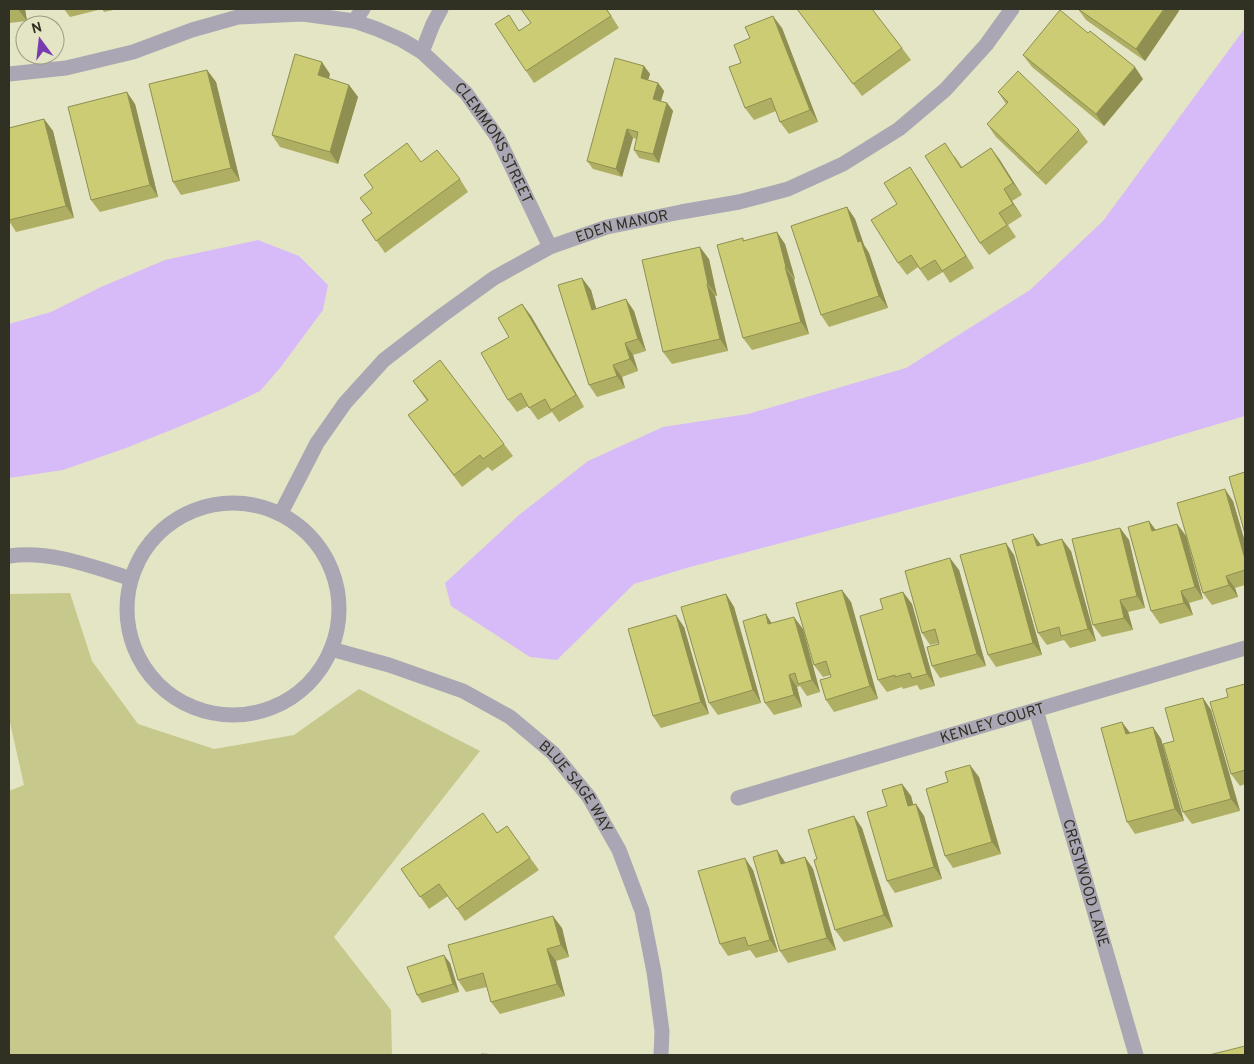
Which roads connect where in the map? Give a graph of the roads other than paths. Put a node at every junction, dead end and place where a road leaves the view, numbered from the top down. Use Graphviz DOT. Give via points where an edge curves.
graph roads {
  1 [pos="441,9"];
  2 [pos="1012,9"];
  3 [pos="358,15"];
  4 [pos="422,52"];
  5 [pos="9,74"];
  6 [pos="550,247"];
  7 [pos="281,513"];
  8 [pos="9,556"];
  9 [pos="129,578"];
  10 [pos="1245,648"];
  11 [pos="331,649"];
  12 [pos="1036,710"];
  13 [pos="738,798"];
  14 [pos="661,1055"];
  15 [pos="1136,1055"];
  1 -- 4 [label="street"];
  2 -- 6 [label="street, EDEN MANOR" via="986,45 946,90 899,129 843,164 788,189 739,202 607,227"];
  3 -- 4 [label="street, CLEMMONS STREET"];
  3 -- 5 [label="street, CLEMMONS STREET" via="238,17 114,57 66,68"];
  4 -- 6 [label="street, CLEMMONS STREET" via="466,93 498,138"];
  6 -- 7 [label="street, EDEN MANOR" via="494,278 384,360 345,403 317,443"];
  7 -- 9 [label="street" via="254,504 231,502 182,517 147,547"];
  7 -- 11 [label="street" via="305,532 322,552 333,576 339,607"];
  8 -- 9 [label="street" via="23,554 69,560"];
  9 -- 11 [label="street" via="128,631 137,656 154,680 170,695 195,708 223,714 247,714 275,706 299,691 319,671"];
  10 -- 12 [label="street, KENLEY COURT"];
  11 -- 14 [label="street, BLUE SAGE WAY" via="463,691 510,717 553,752 589,797 619,850 642,911 662,1031"];
  12 -- 13 [label="street, KENLEY COURT"];
  12 -- 15 [label="street, CRESTWOOD LANE"];
}
